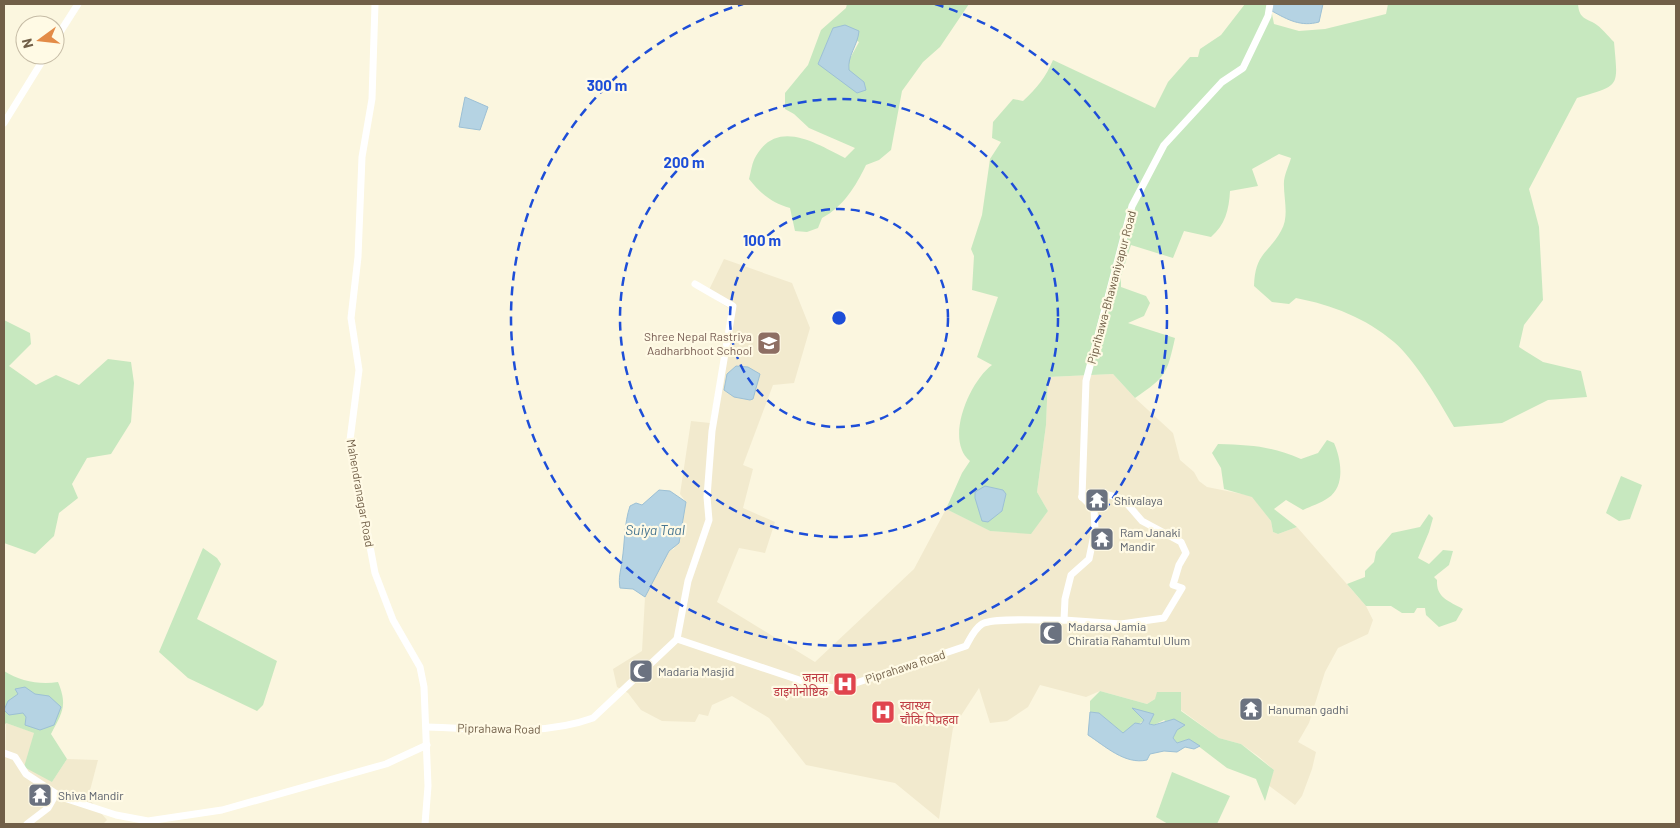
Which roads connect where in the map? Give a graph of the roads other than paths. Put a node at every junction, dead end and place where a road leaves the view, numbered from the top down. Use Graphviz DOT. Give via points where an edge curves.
graph roads {
  1 [pos="78,4"];
  2 [pos="375,4"];
  3 [pos="1270,4"];
  4 [pos="65,24"];
  5 [pos="40,65"];
  6 [pos="4,122"];
  7 [pos="695,284"];
  8 [pos="1082,497"];
  9 [pos="1064,620"];
  10 [pos="677,639"];
  11 [pos="427,727"];
  12 [pos="427,745"];
  13 [pos="4,753"];
  14 [pos="61,797"];
  15 [pos="27,824"];
  16 [pos="425,824"];
  1 -- 4 [label="street"];
  2 -- 11 [label="street, Mahendranagar Road" via="372,99 362,157 358,257 351,318 359,370 350,440 375,573 393,620 420,667"];
  3 -- 8 [label="street, Piprihawa-Bhawaniyapur Road" via="1268,16 1243,68 1222,82 1164,145 1132,206 1086,381"];
  5 -- 6 [label="street"];
  7 -- 10 [label="street" via="733,306 712,431 707,498 709,520 688,581"];
  8 -- 9 [label="street" via="1094,509 1095,530 1089,559 1071,575"];
  8 -- 9 [label="street" via="1102,493 1123,499 1142,521 1181,542 1186,553 1173,585 1182,588 1164,618 1121,624"];
  9 -- 10 [label="street, Piprahawa Road" via="983,623 966,646 841,688 820,686"];
  10 -- 11 [label="street, Piprahawa Road" via="593,718 578,724 543,729"];
  11 -- 12 [label="street, Mahendranagar Road"];
  12 -- 14 [label="street" via="386,764 222,810 148,821 116,815"];
  12 -- 16 [label="street, Mahendranagar Road"];
  13 -- 14 [label="street" via="15,757 26,774"];
  14 -- 15 [label="street" via="56,794 48,808"];
}
